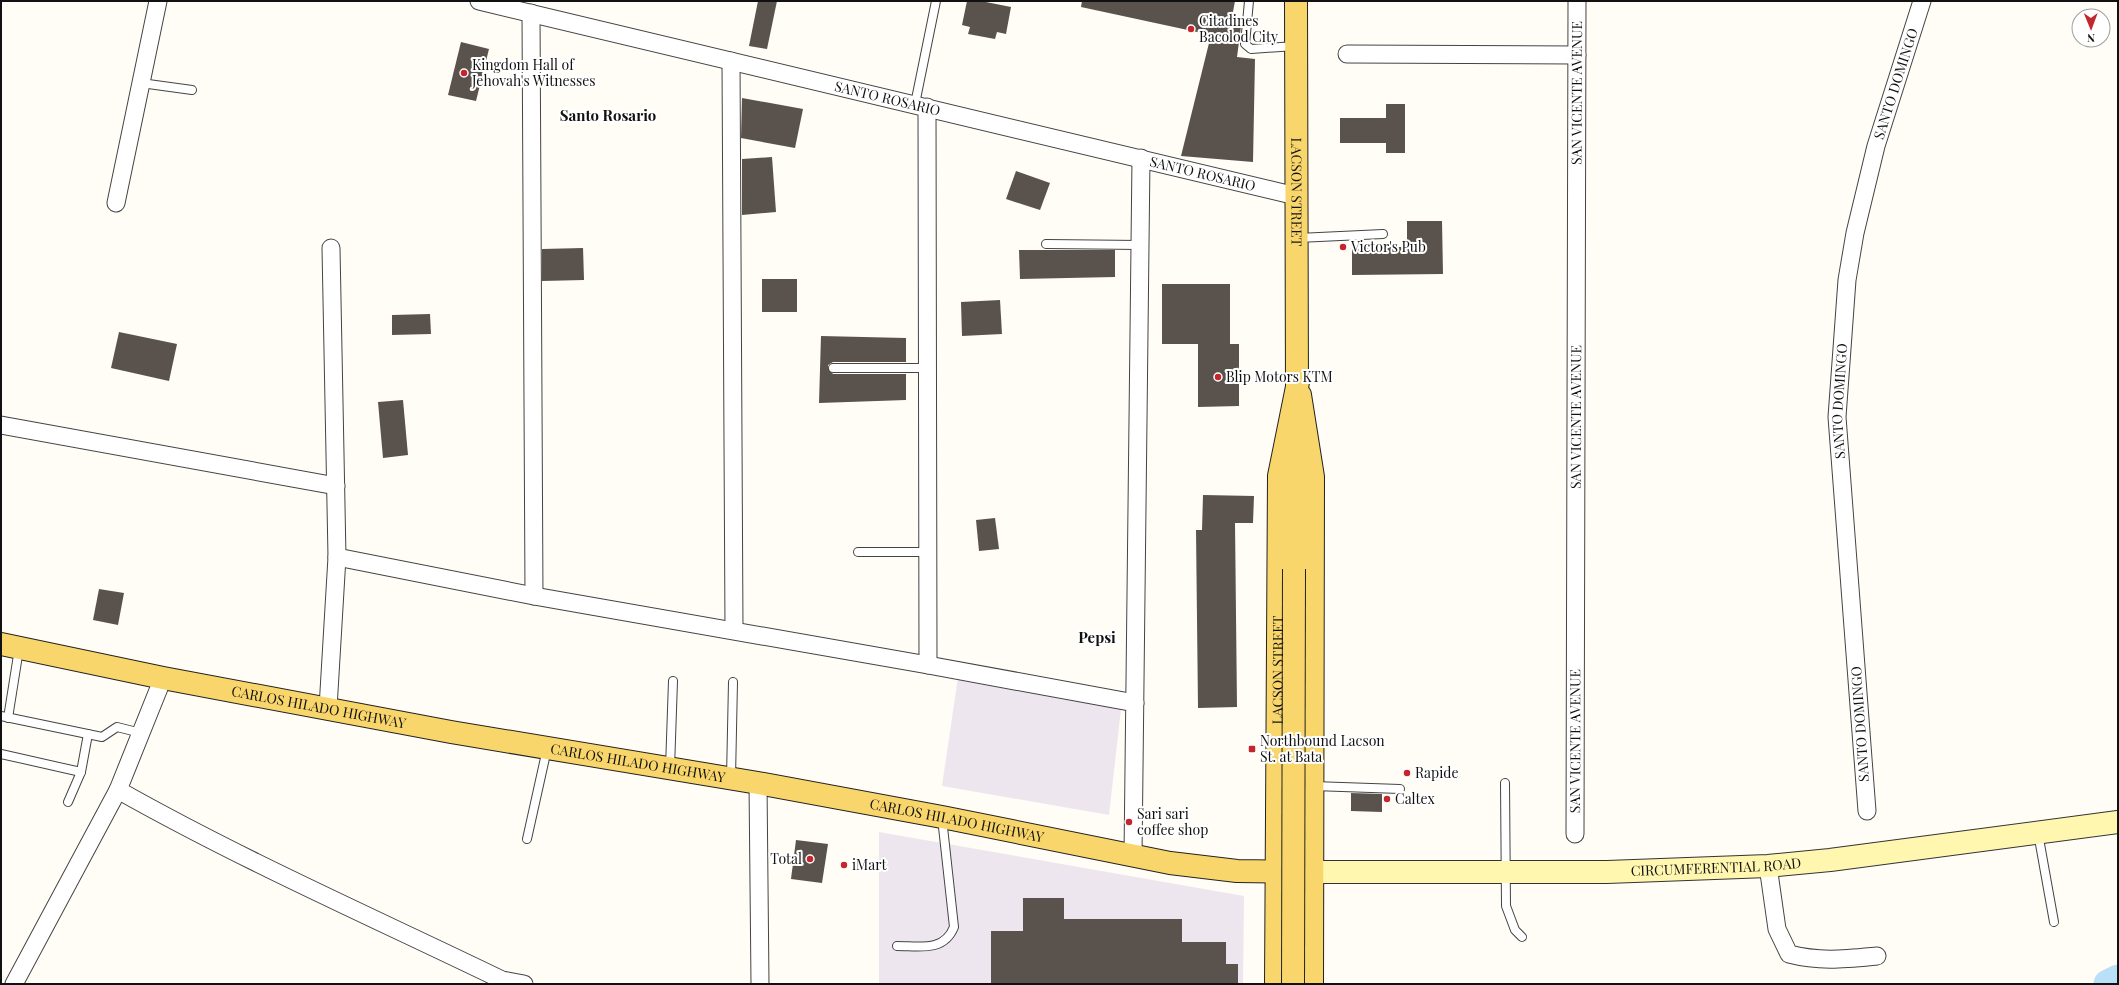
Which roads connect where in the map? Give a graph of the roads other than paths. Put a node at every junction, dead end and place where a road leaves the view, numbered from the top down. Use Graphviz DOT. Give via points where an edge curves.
graph roads {
  1 [pos="158,1"];
  2 [pos="479,1"];
  3 [pos="936,1"];
  4 [pos="1250,1"];
  5 [pos="1296,1"];
  6 [pos="1577,1"];
  7 [pos="1922,1"];
  8 [pos="531,13"];
  9 [pos="1296,46"];
  10 [pos="1347,54"];
  11 [pos="1577,55"];
  12 [pos="731,61"];
  13 [pos="141,83"];
  14 [pos="192,90"];
  15 [pos="921,106"];
  16 [pos="1141,158"];
  17 [pos="1296,196"];
  18 [pos="116,203"];
  19 [pos="1383,234"];
  20 [pos="1297,238"];
  21 [pos="1046,244"];
  22 [pos="1140,245"];
  23 [pos="331,248"];
  24 [pos="833,368"];
  25 [pos="929,368"];
  26 [pos="1298,382"];
  27 [pos="1,425"];
  28 [pos="336,486"];
  29 [pos="858,552"];
  30 [pos="929,552"];
  31 [pos="337,557"];
  32 [pos="534,596"];
  33 [pos="734,630"];
  34 [pos="10,646"];
  35 [pos="928,665"];
  36 [pos="163,678"];
  37 [pos="673,681"];
  38 [pos="733,682"];
  39 [pos="1134,703"];
  40 [pos="328,708"];
  41 [pos="4,717"];
  42 [pos="141,733"];
  43 [pos="88,734"];
  44 [pos="547,748"];
  45 [pos="1,754"];
  46 [pos="670,769"];
  47 [pos="81,772"];
  48 [pos="731,779"];
  49 [pos="758,783"];
  50 [pos="1506,783"];
  51 [pos="1312,786"];
  52 [pos="1400,789"];
  53 [pos="118,790"];
  54 [pos="68,802"];
  55 [pos="1867,811"];
  56 [pos="942,817"];
  57 [pos="2118,822"];
  58 [pos="2038,832"];
  59 [pos="1575,834"];
  60 [pos="527,839"];
  61 [pos="1133,856"];
  62 [pos="1768,866"];
  63 [pos="1277,872"];
  64 [pos="1312,872"];
  65 [pos="1505,872"];
  66 [pos="2054,922"];
  67 [pos="1522,937"];
  68 [pos="897,946"];
  69 [pos="1877,956"];
  70 [pos="1,977"];
  71 [pos="15,984"];
  72 [pos="524,984"];
  73 [pos="760,984"];
  74 [pos="1276,984"];
  75 [pos="1293,984"];
  76 [pos="1312,984"];
  1 -- 13 [label="street"];
  2 -- 8 [label="street, SANTO ROSARIO"];
  3 -- 15 [label="lane"];
  4 -- 9 [label="lane" via="1245,44 1251,50"];
  5 -- 9 [label="main road, LACSON STREET"];
  6 -- 11 [label="street, SAN VICENTE AVENUE"];
  7 -- 55 [label="street, SANTO DOMINGO" via="1876,146 1855,233 1847,280 1837,417"];
  8 -- 12 [label="street, SANTO ROSARIO"];
  8 -- 32 [label="street"];
  9 -- 17 [label="main road, LACSON STREET"];
  10 -- 11 [label="street"];
  11 -- 59 [label="street, SAN VICENTE AVENUE"];
  12 -- 15 [label="street, SANTO ROSARIO"];
  12 -- 33 [label="street"];
  13 -- 14 [label="lane"];
  13 -- 18 [label="street"];
  15 -- 16 [label="street, SANTO ROSARIO"];
  15 -- 25 [label="street"];
  16 -- 17 [label="street, SANTO ROSARIO"];
  16 -- 22 [label="street"];
  17 -- 20 [label="main road, LACSON STREET"];
  19 -- 20 [label="lane"];
  20 -- 26 [label="main road, LACSON STREET"];
  21 -- 22 [label="lane"];
  22 -- 39 [label="street"];
  23 -- 28 [label="street"];
  24 -- 25 [label="lane"];
  25 -- 30 [label="street"];
  26 -- 51 [label="main road, LACSON STREET" via="1313,477"];
  26 -- 63 [label="main road, LACSON STREET" via="1278,476"];
  26 -- 75 [label="main road, LACSON STREET, bridge" via="1294,569"];
  27 -- 28 [label="street"];
  28 -- 31 [label="street"];
  29 -- 30 [label="lane"];
  30 -- 35 [label="street"];
  31 -- 32 [label="street"];
  31 -- 40 [label="street"];
  32 -- 33 [label="street"];
  33 -- 35 [label="street"];
  34 -- 36 [label="main road, CARLOS HILADO HIGHWAY"];
  34 -- 41 [label="lane"];
  35 -- 39 [label="street"];
  36 -- 40 [label="main road, CARLOS HILADO HIGHWAY"];
  36 -- 42 [label="street"];
  37 -- 46 [label="lane"];
  38 -- 48 [label="lane"];
  39 -- 61 [label="street"];
  40 -- 44 [label="main road, CARLOS HILADO HIGHWAY"];
  41 -- 43 [label="lane"];
  42 -- 43 [label="lane" via="117,727 102,736"];
  42 -- 53 [label="street"];
  43 -- 47 [label="lane"];
  44 -- 46 [label="main road, CARLOS HILADO HIGHWAY"];
  44 -- 60 [label="lane"];
  45 -- 47 [label="lane"];
  46 -- 48 [label="main road, CARLOS HILADO HIGHWAY"];
  47 -- 54 [label="lane"];
  48 -- 49 [label="main road, CARLOS HILADO HIGHWAY"];
  49 -- 56 [label="main road, CARLOS HILADO HIGHWAY"];
  49 -- 73 [label="street"];
  50 -- 65 [label="lane"];
  51 -- 52 [label="lane"];
  51 -- 64 [label="main road, LACSON STREET"];
  53 -- 71 [label="street"];
  53 -- 72 [label="street" via="165,816 502,980"];
  56 -- 61 [label="main road, CARLOS HILADO HIGHWAY"];
  56 -- 68 [label="lane" via="954,927 950,937 942,943 931,946"];
  57 -- 58 [label="main road, CIRCUMFERENTIAL ROAD"];
  58 -- 62 [label="main road, CIRCUMFERENTIAL ROAD"];
  58 -- 66 [label="lane"];
  61 -- 63 [label="main road, CARLOS HILADO HIGHWAY" via="1202,868"];
  62 -- 65 [label="main road, CIRCUMFERENTIAL ROAD" via="1607,872"];
  62 -- 69 [label="street" via="1777,929 1789,954 1827,960"];
  63 -- 64 [label="main road, CARLOS HILADO HIGHWAY"];
  63 -- 74 [label="main road, LACSON STREET"];
  64 -- 65 [label="main road, CIRCUMFERENTIAL ROAD"];
  64 -- 76 [label="main road, LACSON STREET"];
  65 -- 67 [label="lane" via="1506,906 1515,930"];
  70 -- 71 [label="street"];
}
